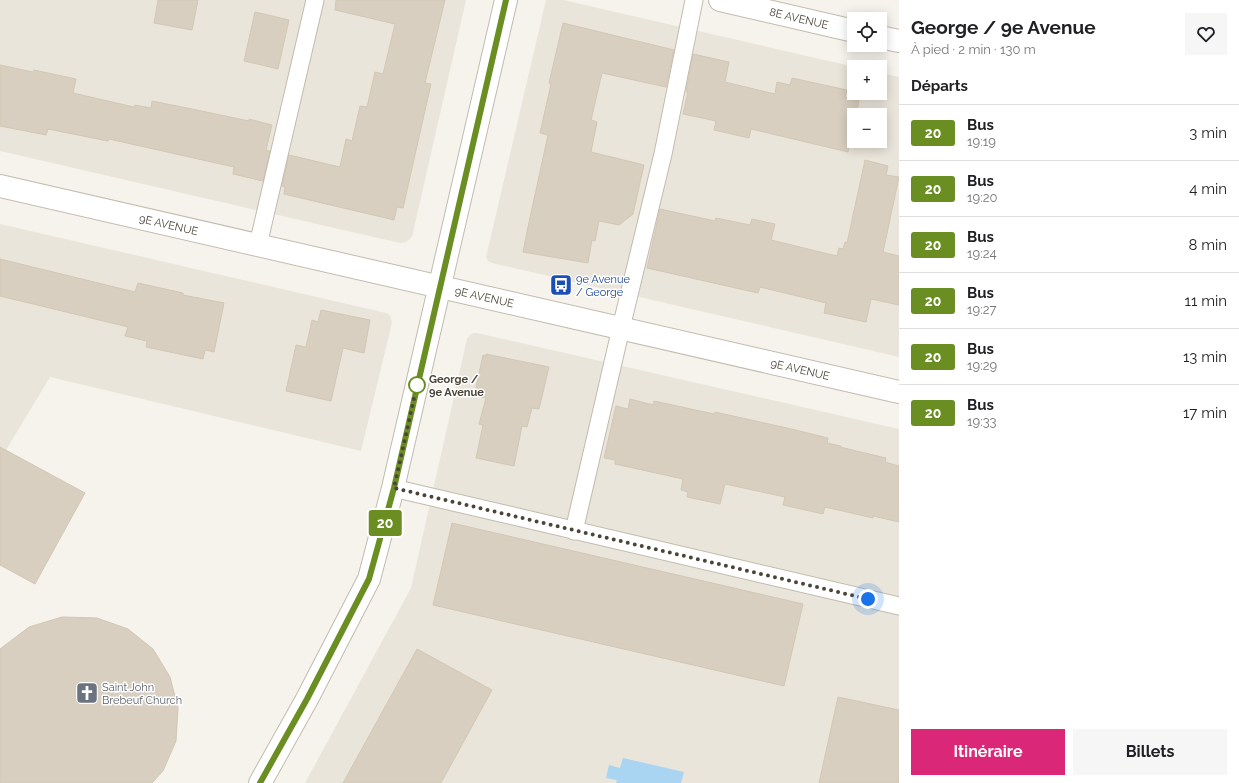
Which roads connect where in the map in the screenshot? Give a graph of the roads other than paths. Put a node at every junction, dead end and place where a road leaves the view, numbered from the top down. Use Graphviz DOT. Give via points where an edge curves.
graph roads {
  1 [pos="315,0"];
  2 [pos="506,0"];
  3 [pos="694,0"];
  4 [pos="720,0"];
  5 [pos="847,29"];
  6 [pos="887,38"];
  7 [pos="899,41"];
  8 [pos="0,186"];
  9 [pos="258,246"];
  10 [pos="439,288"];
  11 [pos="621,328"];
  12 [pos="899,392"];
  13 [pos="394,488"];
  14 [pos="574,531"];
  15 [pos="899,606"];
  16 [pos="260,783"];
  1 -- 9 [label="lane"];
  2 -- 10 [label="street"];
  3 -- 11 [label="lane" via="663,154"];
  4 -- 5 [label="street, 8E AVENUE"];
  6 -- 7 [label="street"];
  8 -- 9 [label="street, 9E AVENUE"];
  9 -- 10 [label="street, 9E AVENUE"];
  10 -- 11 [label="street, 9E AVENUE"];
  10 -- 13 [label="street"];
  11 -- 12 [label="street, 9E AVENUE"];
  11 -- 14 [label="lane"];
  13 -- 14 [label="lane"];
  13 -- 16 [label="street" via="369,579"];
  14 -- 15 [label="lane"];
}
